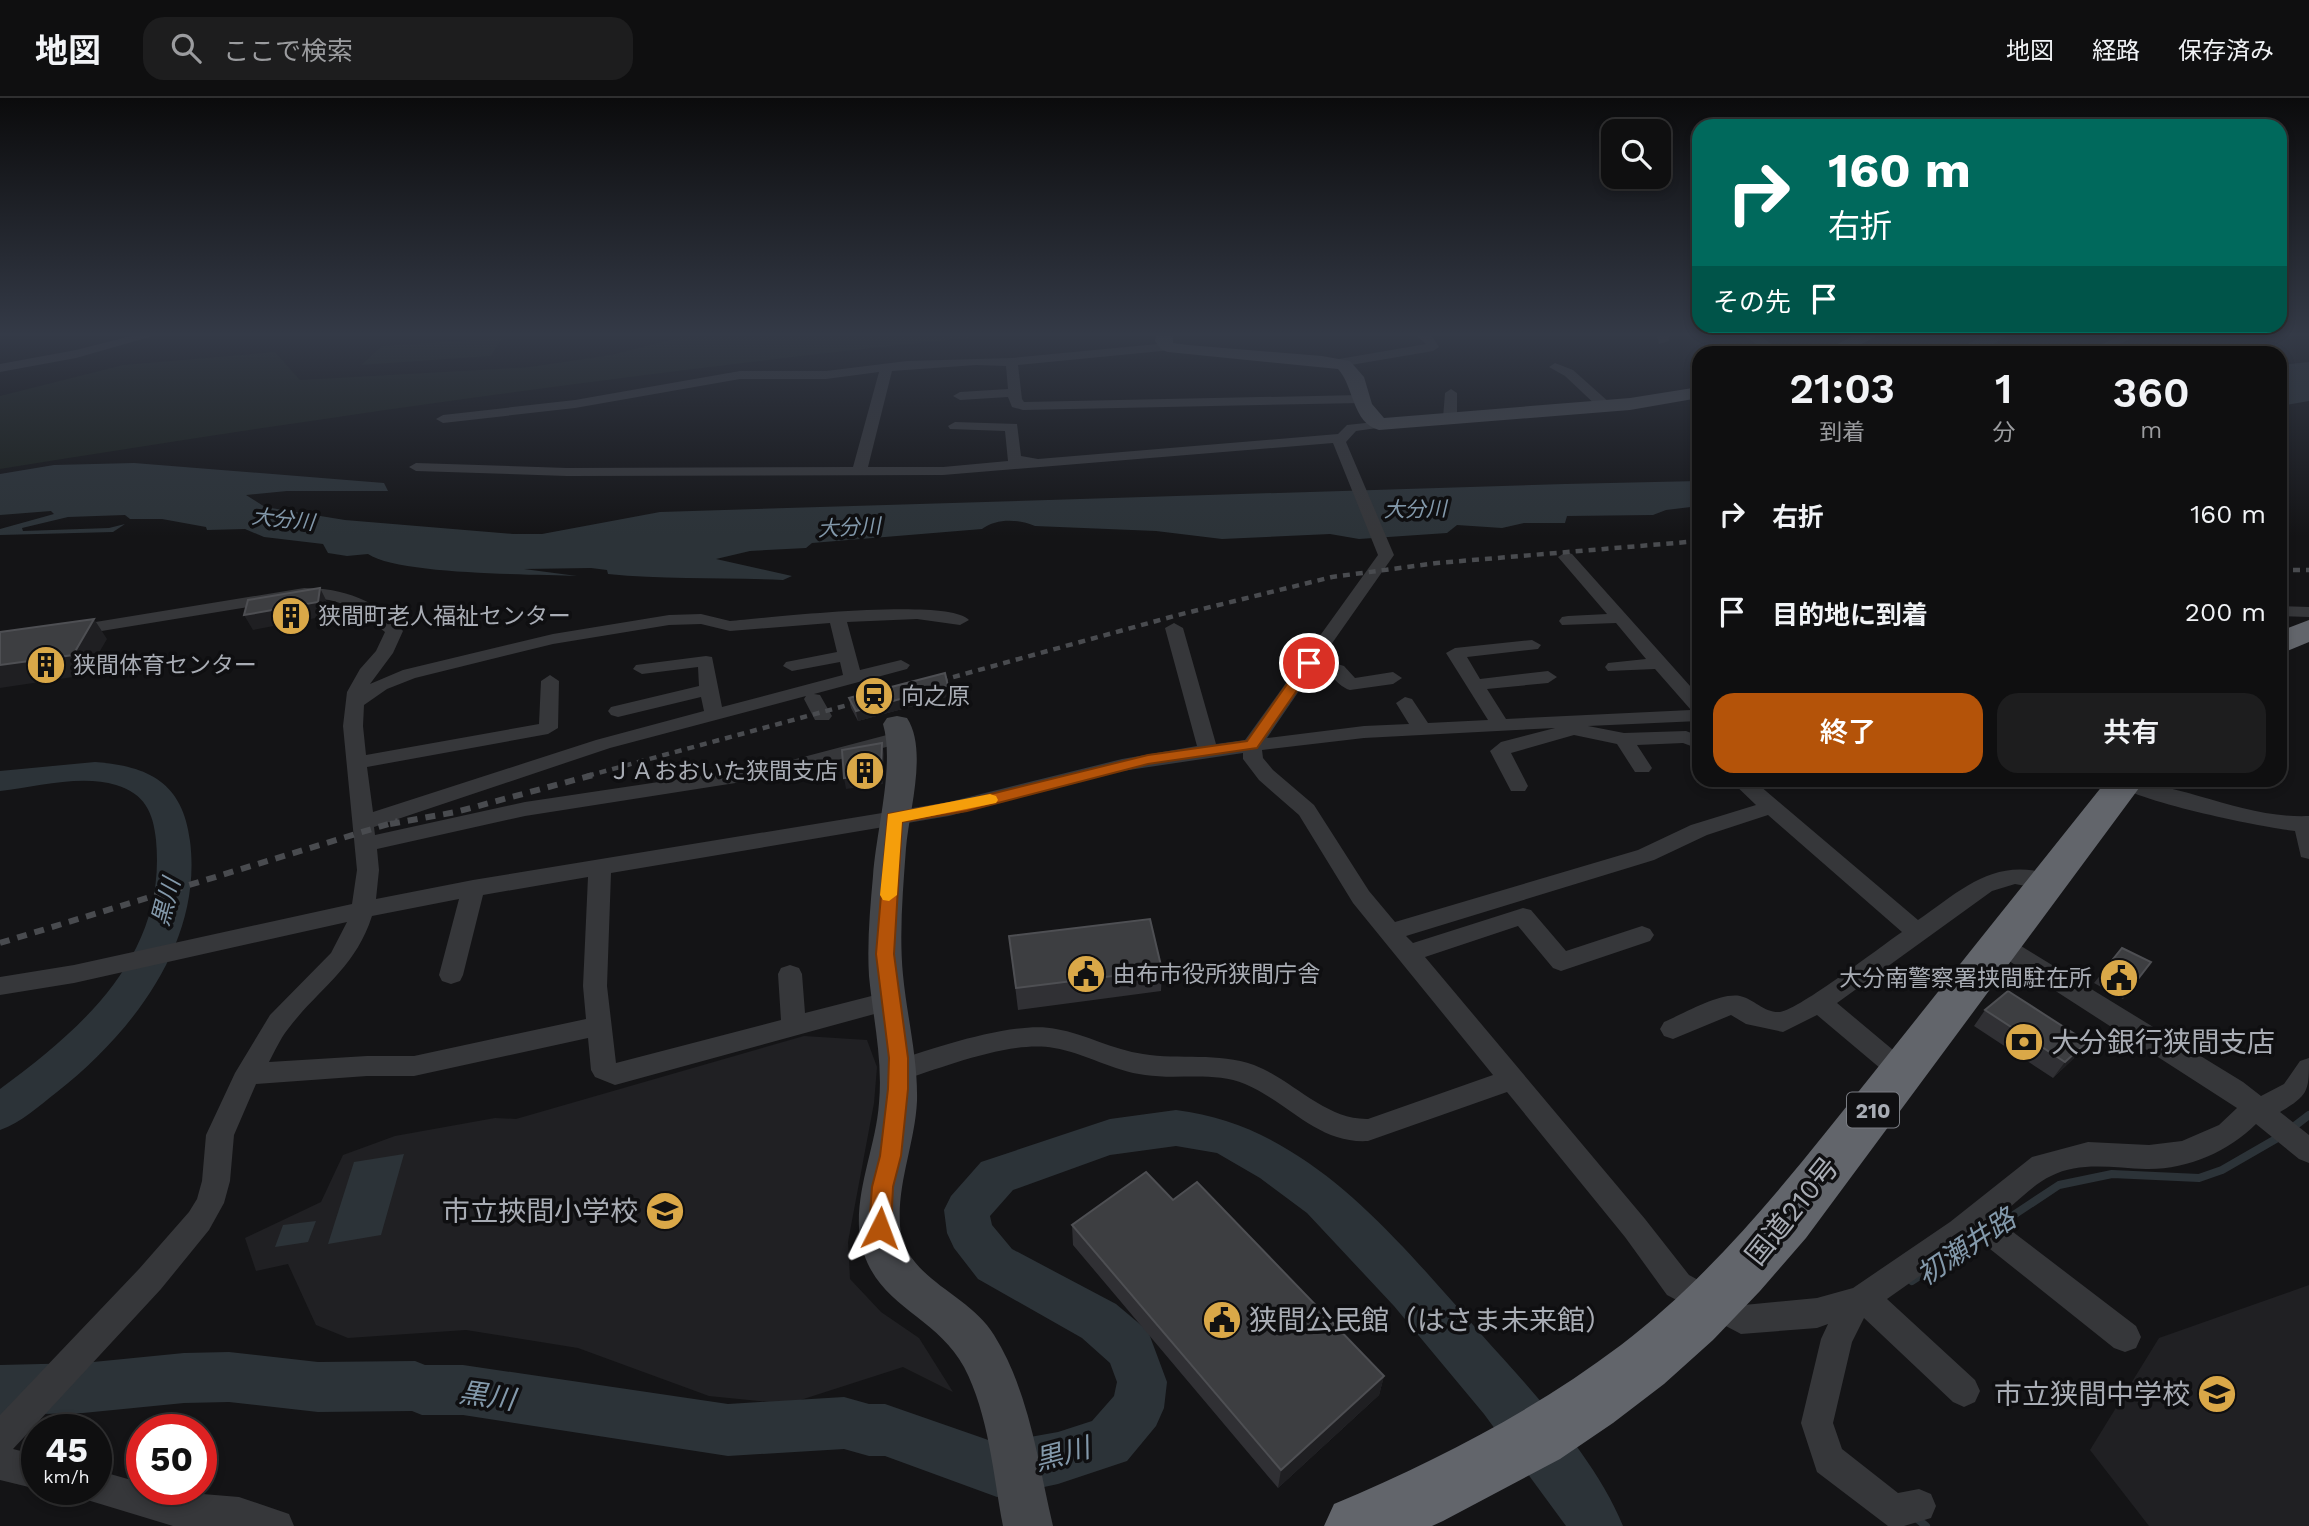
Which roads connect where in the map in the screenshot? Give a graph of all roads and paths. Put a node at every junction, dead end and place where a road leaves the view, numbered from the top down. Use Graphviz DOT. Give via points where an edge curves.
graph roads {
  1 [pos="583,403"];
  2 [pos="877,403"];
  3 [pos="1017,403"];
  4 [pos="1185,403"];
  5 [pos="1363,403"];
  6 [pos="1451,403"];
  7 [pos="1600,403"];
  8 [pos="1634,403"];
  9 [pos="1023,406"];
  10 [pos="1605,407"];
  11 [pos="995,408"];
  12 [pos="1450,418"];
  13 [pos="443,419"];
  14 [pos="1379,424"];
  15 [pos="956,426"];
  16 [pos="1340,442"];
  17 [pos="1039,464"];
  18 [pos="416,467"];
  19 [pos="859,472"];
  20 [pos="1566,557"];
  21 [pos="2287,611"];
  22 [pos="2309,612"];
  23 [pos="837,618"];
  24 [pos="1620,618"];
  25 [pos="960,620"];
  26 [pos="1568,621"];
  27 [pos="1174,628"];
  28 [pos="2309,630"];
  29 [pos="49,635"];
  30 [pos="2287,641"];
  31 [pos="1532,645"];
  32 [pos="847,655"];
  33 [pos="1309,663"];
  34 [pos="1660,663"];
  35 [pos="901,665"];
  36 [pos="792,666"];
  37 [pos="1614,667"];
  38 [pos="642,670"];
  39 [pos="1548,677"];
  40 [pos="853,678"];
  41 [pos="1393,678"];
  42 [pos="550,681"];
  43 [pos="1475,685"];
  44 [pos="709,689"];
  45 [pos="1692,699"];
  46 [pos="355,703"];
  47 [pos="1405,703"];
  48 [pos="618,711"];
  49 [pos="714,715"];
  50 [pos="1692,716"];
  51 [pos="1501,726"];
  52 [pos="1566,726"];
  53 [pos="1422,729"];
  54 [pos="900,730"];
  55 [pos="1624,738"];
  56 [pos="1692,740"];
  57 [pos="1252,745"];
  58 [pos="1208,751"];
  59 [pos="356,763"];
  60 [pos="1642,768"];
  61 [pos="1518,786"];
  62 [pos="1748,787"];
  63 [pos="2120,787"];
  64 [pos="2142,787"];
  65 [pos="1771,807"];
  66 [pos="894,818"];
  67 [pos="2308,833"];
  68 [pos="365,834"];
  69 [pos="600,867"];
  70 [pos="2047,882"];
  71 [pos="473,888"];
  72 [pos="363,908"];
  73 [pos="1390,932"];
  74 [pos="1917,932"];
  75 [pos="1642,935"];
  76 [pos="2000,944"];
  77 [pos="1408,954"];
  78 [pos="790,974"];
  79 [pos="451,975"];
  80 [pos="0,986"];
  81 [pos="891,1000"];
  82 [pos="1819,1003"];
  83 [pos="598,1026"];
  84 [pos="794,1026"];
  85 [pos="1672,1029"];
  86 [pos="2309,1068"];
  87 [pos="898,1070"];
  88 [pos="1902,1072"];
  89 [pos="249,1074"];
  90 [pos="1512,1079"];
  91 [pos="2260,1109"];
  92 [pos="2309,1151"];
  93 [pos="1974,1219"];
  94 [pos="1860,1300"];
  95 [pos="2125,1337"];
  96 [pos="1964,1391"];
  97 [pos="0,1439"];
  98 [pos="0,1463"];
  99 [pos="21,1468"];
  100 [pos="112,1491"];
  101 [pos="1919,1506"];
  102 [pos="1365,1523"];
  103 [pos="277,1526"];
  104 [pos="1028,1526"];
  1 -- 13 [label="street"];
  2 -- 19 [label="street"];
  3 -- 9 [label="street"];
  4 -- 9 [label="street"];
  5 -- 14 [label="main road"];
  6 -- 12 [label="street"];
  7 -- 10 [label="street"];
  8 -- 10 [label="main road"];
  9 -- 11 [label="street"];
  10 -- 12 [label="main road"];
  12 -- 14 [label="main road"];
  14 -- 16 [label="street" via="1352,428"];
  15 -- 17 [label="street" via="1012,427 1014,459"];
  16 -- 17 [label="street"];
  16 -- 33 [label="street" via="1386,555"];
  17 -- 19 [label="street"];
  18 -- 19 [label="street"];
  20 -- 24 [label="street"];
  21 -- 22 [label="street"];
  23 -- 25 [label="street" via="918,614"];
  23 -- 32 [label="street"];
  23 -- 46 [label="street" via="730,626 701,619 669,620 599,630 395,678"];
  24 -- 26 [label="street"];
  24 -- 34 [label="street"];
  27 -- 58 [label="street"];
  28 -- 30 [label="highway"];
  29 -- 46 [label="street" via="304,593 346,595 394,631 384,653 366,673"];
  31 -- 43 [label="street" via="1455,653"];
  32 -- 36 [label="street"];
  32 -- 40 [label="street"];
  33 -- 41 [label="street" via="1334,666 1350,684"];
  33 -- 57 [label="street"];
  34 -- 37 [label="street"];
  34 -- 45 [label="street"];
  35 -- 40 [label="street"];
  38 -- 44 [label="street" via="706,661"];
  39 -- 43 [label="street"];
  40 -- 49 [label="street"];
  42 -- 59 [label="street" via="548,728"];
  43 -- 51 [label="street"];
  44 -- 48 [label="street"];
  44 -- 49 [label="street"];
  46 -- 59 [label="street"];
  47 -- 53 [label="street"];
  49 -- 68 [label="street" via="603,744"];
  50 -- 52 [label="street"];
  51 -- 52 [label="street"];
  51 -- 53 [label="street"];
  52 -- 55 [label="street"];
  52 -- 61 [label="street" via="1500,751"];
  53 -- 57 [label="street"];
  54 -- 66 [label="main road" via="903,758"];
  54 -- 68 [label="street" via="773,771 436,827"];
  55 -- 56 [label="street"];
  55 -- 60 [label="street"];
  57 -- 58 [label="street"];
  57 -- 73 [label="street" via="1253,759 1307,810 1361,897"];
  58 -- 66 [label="street" via="1148,760 967,806"];
  59 -- 68 [label="street"];
  62 -- 65 [label="street"];
  63 -- 70 [label="highway, 国道210号 / 210"];
  64 -- 67 [label="street"];
  65 -- 73 [label="street" via="1699,830 1646,855"];
  65 -- 74 [label="street"];
  66 -- 69 [label="street"];
  66 -- 81 [label="main road" via="885,934"];
  68 -- 72 [label="street" via="368,870"];
  69 -- 71 [label="street"];
  69 -- 83 [label="street" via="595,950"];
  70 -- 74 [label="street" via="2029,875 1991,882"];
  70 -- 76 [label="highway, 国道210号 / 210"];
  71 -- 72 [label="street"];
  71 -- 79 [label="street"];
  72 -- 80 [label="street" via="74,974"];
  72 -- 89 [label="street" via="359,926 343,954 279,1022"];
  73 -- 77 [label="street"];
  74 -- 82 [label="street"];
  75 -- 77 [label="street" via="1561,962 1523,916"];
  76 -- 88 [label="highway, 国道210号 / 210"];
  76 -- 91 [label="street"];
  77 -- 90 [label="street"];
  78 -- 84 [label="street"];
  81 -- 84 [label="street"];
  81 -- 87 [label="main road"];
  82 -- 85 [label="street" via="1783,1021 1755,1017 1729,1004"];
  82 -- 88 [label="street"];
  83 -- 84 [label="street" via="604,1070 611,1074"];
  83 -- 89 [label="street" via="414,1066"];
  86 -- 91 [label="street" via="2293,1092"];
  87 -- 90 [label="street" via="1028,1037 1052,1038 1129,1063 1246,1073 1353,1132"];
  87 -- 104 [label="main road" via="898,1105 880,1208 883,1249 900,1280 965,1331 978,1350 997,1390"];
  88 -- 102 [label="highway, 国道210号 / 210" via="1787,1221 1736,1280 1674,1340 1587,1408 1474,1475"];
  89 -- 97 [label="street" via="220,1135 216,1181 206,1210 150,1279"];
  90 -- 94 [label="street" via="1683,1288 1750,1321 1817,1313"];
  91 -- 92 [label="street"];
  91 -- 93 [label="street" via="2229,1132 2184,1153 2149,1157 2088,1154 2042,1166"];
  93 -- 94 [label="street"];
  93 -- 95 [label="street"];
  94 -- 96 [label="street"];
  94 -- 101 [label="street" via="1834,1348 1817,1423 1819,1434 1829,1460 1893,1511"];
  98 -- 99 [label="street"];
  100 -- 103 [label="street" via="174,1508 231,1513"];
}
